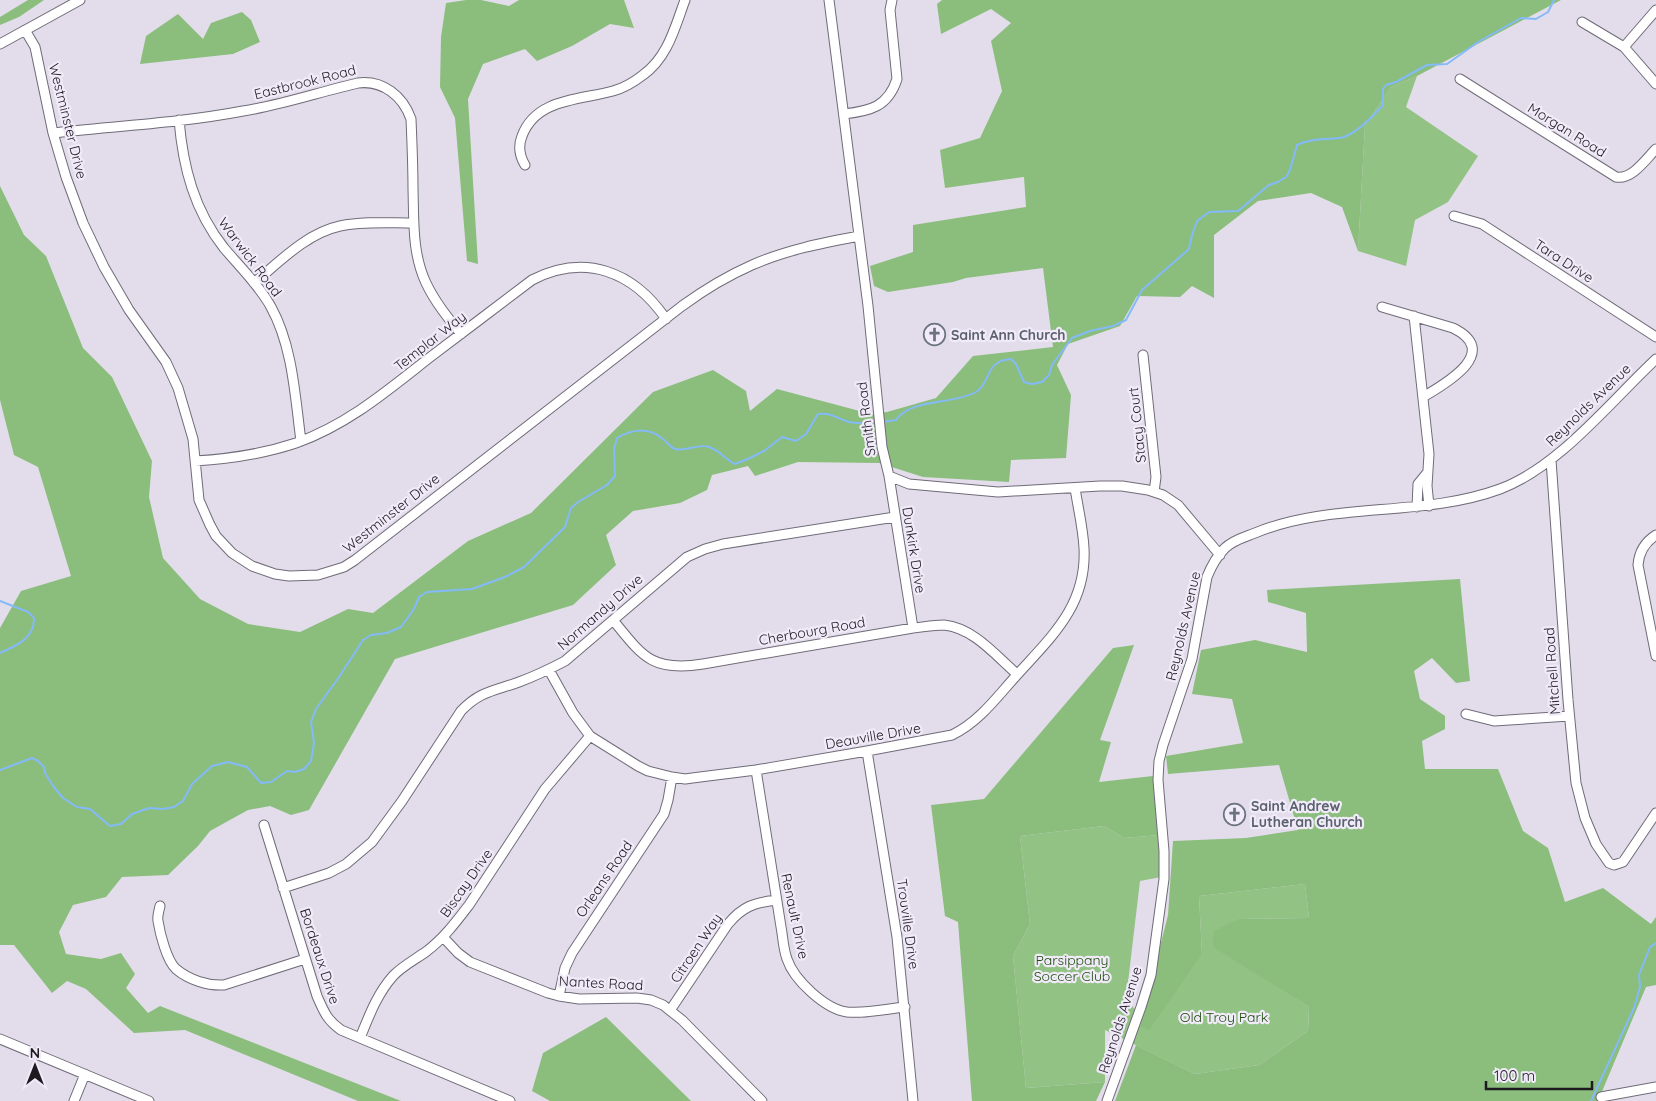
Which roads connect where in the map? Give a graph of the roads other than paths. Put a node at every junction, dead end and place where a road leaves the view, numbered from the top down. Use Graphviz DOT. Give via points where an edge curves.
graph roads {
  1 [pos="80,0"];
  2 [pos="685,0"];
  3 [pos="829,0"];
  4 [pos="892,0"];
  5 [pos="1656,10"];
  6 [pos="1582,22"];
  7 [pos="25,30"];
  8 [pos="0,44"];
  9 [pos="1624,48"];
  10 [pos="1460,79"];
  11 [pos="1656,84"];
  12 [pos="844,114"];
  13 [pos="179,120"];
  14 [pos="53,133"];
  15 [pos="1656,149"];
  16 [pos="525,164"];
  17 [pos="1454,216"];
  18 [pos="413,223"];
  19 [pos="859,236"];
  20 [pos="254,283"];
  21 [pos="1382,307"];
  22 [pos="1414,316"];
  23 [pos="666,319"];
  24 [pos="461,334"];
  25 [pos="1656,337"];
  26 [pos="1144,355"];
  27 [pos="1656,359"];
  28 [pos="1423,397"];
  29 [pos="301,441"];
  30 [pos="1551,460"];
  31 [pos="195,461"];
  32 [pos="1427,473"];
  33 [pos="889,476"];
  34 [pos="1075,488"];
  35 [pos="1154,492"];
  36 [pos="1429,506"];
  37 [pos="1417,507"];
  38 [pos="895,517"];
  39 [pos="1656,535"];
  40 [pos="1220,555"];
  41 [pos="613,620"];
  42 [pos="913,628"];
  43 [pos="1656,656"];
  44 [pos="549,670"];
  45 [pos="1017,674"];
  46 [pos="1466,714"];
  47 [pos="1569,716"];
  48 [pos="590,736"];
  49 [pos="867,751"];
  50 [pos="756,770"];
  51 [pos="672,777"];
  52 [pos="1656,813"];
  53 [pos="264,825"];
  54 [pos="283,888"];
  55 [pos="776,900"];
  56 [pos="160,906"];
  57 [pos="443,937"];
  58 [pos="305,959"];
  59 [pos="559,996"];
  60 [pos="905,1007"];
  61 [pos="671,1010"];
  62 [pos="360,1038"];
  63 [pos="0,1039"];
  64 [pos="85,1074"];
  65 [pos="1656,1087"];
  66 [pos="1601,1097"];
  67 [pos="74,1101"];
  68 [pos="149,1101"];
  69 [pos="510,1101"];
  70 [pos="762,1101"];
  71 [pos="913,1101"];
  72 [pos="1107,1101"];
  1 -- 7 [label="street"];
  2 -- 16 [label="street" via="665,50 643,76 613,91 554,104 531,121 520,142 519,152"];
  3 -- 12 [label="street, Smith Road"];
  4 -- 12 [label="street" via="890,10 897,79 894,88 879,105"];
  5 -- 9 [label="street"];
  6 -- 9 [label="street"];
  7 -- 8 [label="street"];
  7 -- 14 [label="street, Westminster Drive" via="35,47"];
  9 -- 11 [label="street"];
  10 -- 15 [label="street, Morgan Road" via="1616,176 1628,176"];
  12 -- 19 [label="street, Smith Road"];
  13 -- 14 [label="street, Eastbrook Road"];
  13 -- 18 [label="street, Eastbrook Road" via="282,104 358,83 380,85 400,98 411,120"];
  13 -- 20 [label="street, Warwick Road" via="185,168 196,201 214,234"];
  14 -- 31 [label="street, Westminster Drive" via="66,176 104,267 173,375 190,425"];
  17 -- 25 [label="street, Tara Drive" via="1482,224"];
  18 -- 20 [label="street" via="354,224 330,228 309,239"];
  18 -- 24 [label="street, Eastbrook Road" via="417,255 426,282"];
  19 -- 23 [label="street, Westminster Drive" via="795,250 751,265 707,289"];
  19 -- 33 [label="street, Smith Road" via="882,447"];
  20 -- 29 [label="street, Warwick Road" via="272,308 283,334"];
  21 -- 22 [label="street"];
  22 -- 28 [label="street"];
  22 -- 28 [label="street" via="1458,331 1469,340 1471,350 1464,369"];
  23 -- 24 [label="street, Templar Way" via="645,292 621,276 602,270 573,268 550,272 532,280"];
  23 -- 31 [label="street, Westminster Drive" via="356,560 332,571 304,576 275,574 252,566 232,553 216,536 204,514 199,500"];
  24 -- 29 [label="street, Templar Way" via="347,419"];
  26 -- 35 [label="street, Stacy Court" via="1156,477"];
  27 -- 30 [label="street, Reynolds Avenue"];
  28 -- 32 [label="street" via="1429,454"];
  29 -- 31 [label="street, Templar Way" via="250,455"];
  30 -- 36 [label="street, Reynolds Avenue" via="1502,488 1470,500"];
  30 -- 47 [label="street, Mitchell Road"];
  32 -- 36 [label="street"];
  32 -- 37 [label="street" via="1418,484"];
  33 -- 34 [label="street" via="909,484 990,492"];
  33 -- 38 [label="street, Dunkirk Drive"];
  34 -- 35 [label="street" via="1122,486"];
  34 -- 45 [label="street, Deauville Drive" via="1084,546 1080,588 1062,624"];
  35 -- 40 [label="street" via="1178,505"];
  36 -- 37 [label="street, Reynolds Avenue"];
  37 -- 40 [label="street, Reynolds Avenue" via="1293,521 1233,542"];
  38 -- 41 [label="street, Normandy Drive" via="705,549 679,562"];
  38 -- 42 [label="street, Dunkirk Drive"];
  39 -- 43 [label="street" via="1643,547 1638,565"];
  40 -- 72 [label="street, Reynolds Avenue" via="1207,577 1192,659 1161,753 1158,780 1164,874 1158,932 1151,975"];
  41 -- 42 [label="street, Cherbourg Road" via="643,655 660,664 679,667"];
  41 -- 44 [label="street, Normandy Drive" via="577,652"];
  42 -- 45 [label="street, Cherbourg Road" via="945,626 966,631"];
  44 -- 48 [label="street, Deauville Drive" via="573,714"];
  44 -- 54 [label="street, Normandy Drive" via="472,700 461,711 372,842 346,864 329,873"];
  45 -- 49 [label="street, Deauville Drive" via="979,717 960,731 940,738"];
  46 -- 47 [label="street" via="1494,721"];
  47 -- 52 [label="street, Mitchell Road" via="1576,783 1585,818 1606,860 1609,863 1623,862"];
  48 -- 51 [label="street, Deauville Drive" via="648,771"];
  48 -- 57 [label="street, Biscay Drive" via="545,789 469,905"];
  49 -- 50 [label="street, Deauville Drive"];
  49 -- 60 [label="street, Trouville Drive"];
  50 -- 51 [label="street, Deauville Drive" via="685,779"];
  50 -- 55 [label="street, Renault Drive"];
  51 -- 59 [label="street, Orleans Road" via="661,819 572,952"];
  53 -- 54 [label="street, Bordeaux Drive"];
  54 -- 58 [label="street, Bordeaux Drive"];
  55 -- 60 [label="street, Renault Drive" via="787,959 799,979 821,1000 836,1010 855,1012"];
  55 -- 61 [label="street, Citroen Way" via="744,908 736,914"];
  56 -- 58 [label="street" via="158,920 169,958 176,969 201,982 224,984"];
  57 -- 59 [label="street, Nantes Road" via="470,962"];
  57 -- 62 [label="street, Biscay Drive" via="394,975 374,1004"];
  58 -- 62 [label="street, Bordeaux Drive" via="325,1014 341,1030"];
  59 -- 61 [label="street, Nantes Road" via="637,998 651,1000"];
  60 -- 71 [label="street, Trouville Drive"];
  61 -- 70 [label="street, Nantes Road"];
  62 -- 69 [label="street, Bordeaux Drive"];
  63 -- 64 [label="street"];
  64 -- 67 [label="street"];
  64 -- 68 [label="street"];
  65 -- 66 [label="street"];
}
